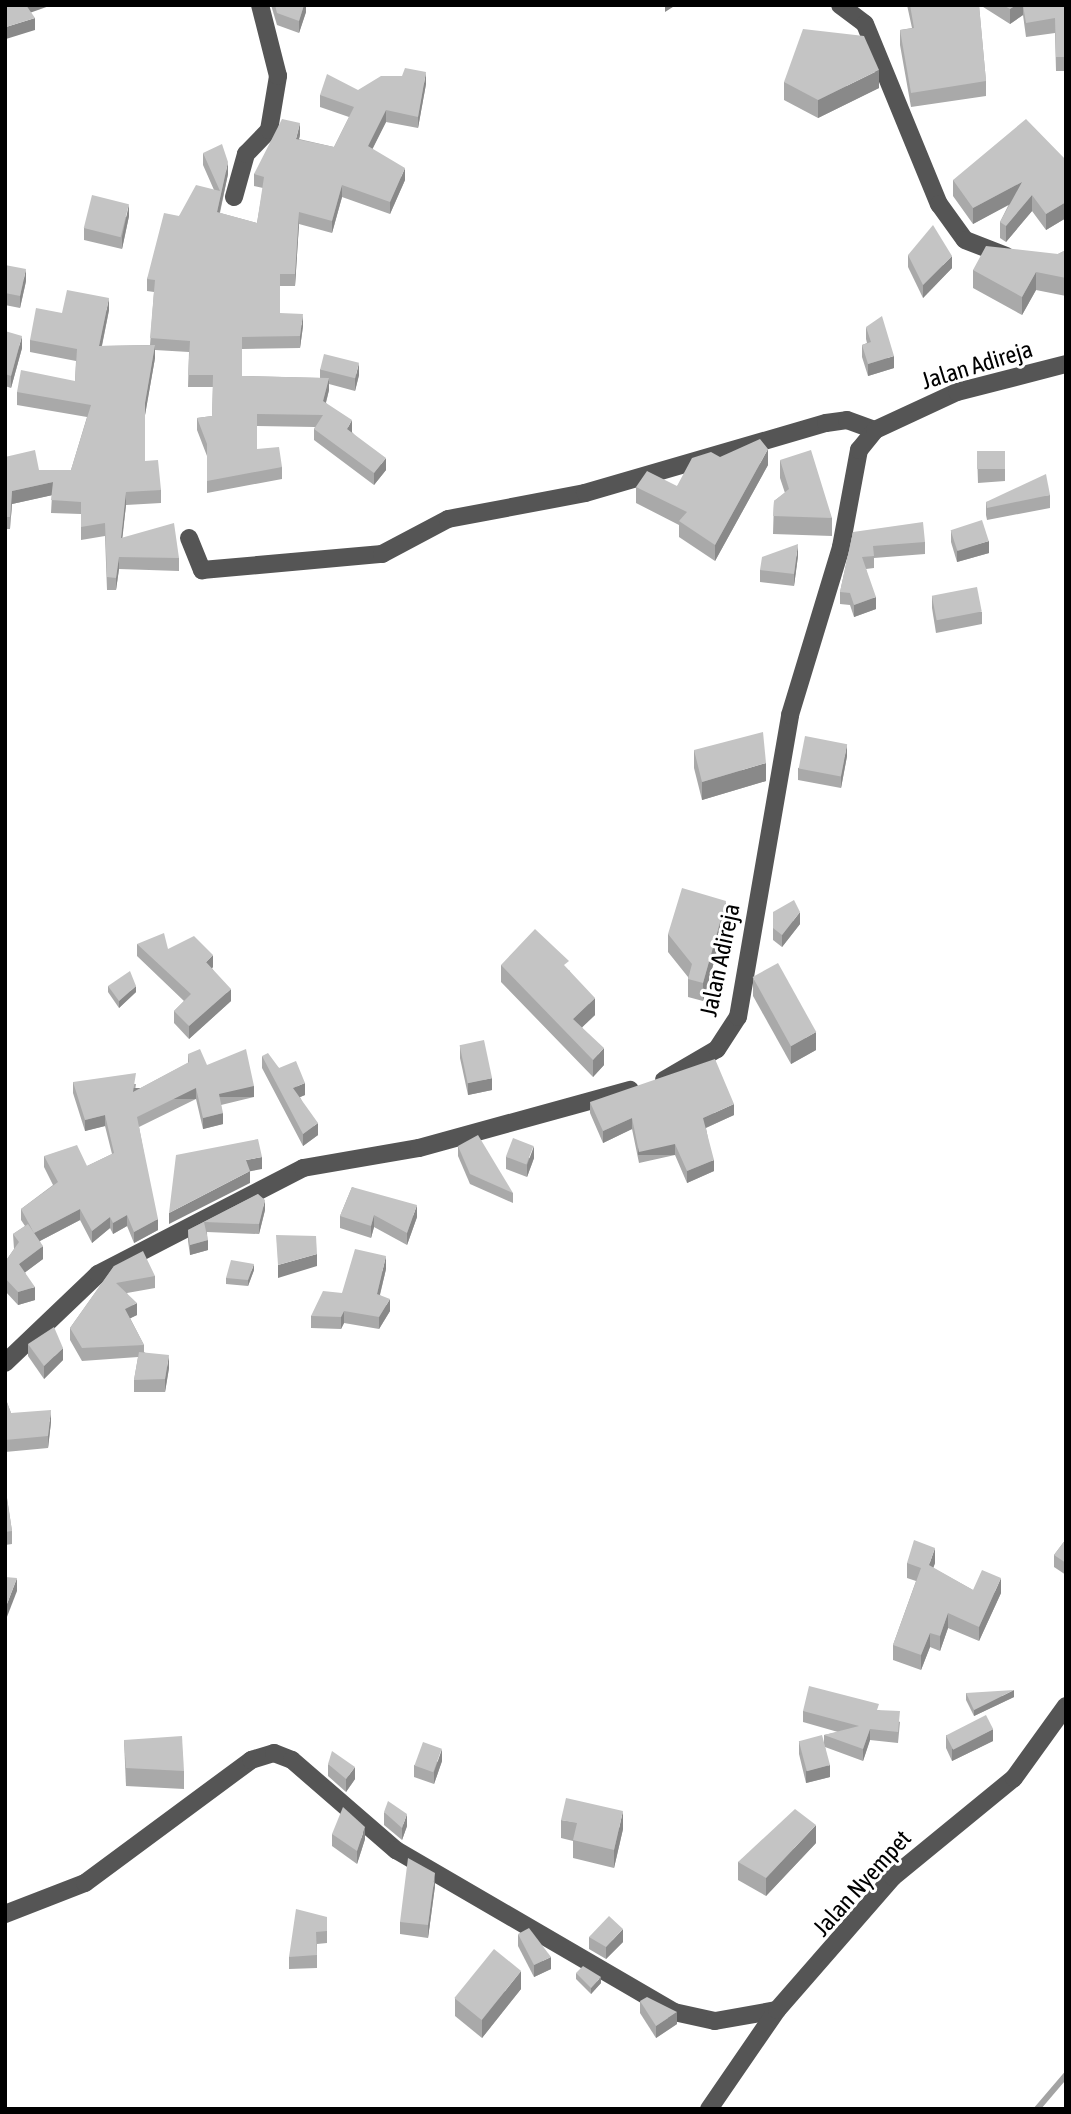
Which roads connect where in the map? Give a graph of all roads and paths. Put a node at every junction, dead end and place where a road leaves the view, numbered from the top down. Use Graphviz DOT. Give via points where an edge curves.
graph roads {
  1 [pos="260,5"];
  2 [pos="840,5"];
  3 [pos="234,197"];
  4 [pos="1025,258"];
  5 [pos="1066,364"];
  6 [pos="875,430"];
  7 [pos="189,538"];
  8 [pos="5,1363"];
  9 [pos="1066,1706"];
  10 [pos="5,1914"];
  11 [pos="777,2010"];
  12 [pos="709,2109"];
  1 -- 3 [label="street" via="278,76 269,130 246,154"];
  2 -- 4 [label="street" via="865,24 939,204 965,240 993,255"];
  5 -- 6 [label="street, Jalan Adireja" via="957,392"];
  6 -- 7 [label="street" via="847,420 826,422 585,493 448,519 382,554 202,570"];
  6 -- 8 [label="street, Jalan Adireja" via="859,450 841,547 790,715 738,1017 717,1049 651,1085 419,1148 303,1168 98,1274"];
  9 -- 11 [label="street, Jalan Nyempet" via="1014,1778 893,1877"];
  10 -- 11 [label="street" via="85,1883 251,1760 274,1753 292,1760 396,1850 674,2012 715,2021"];
  11 -- 12 [label="street, Jalan Nyempet"];
}
